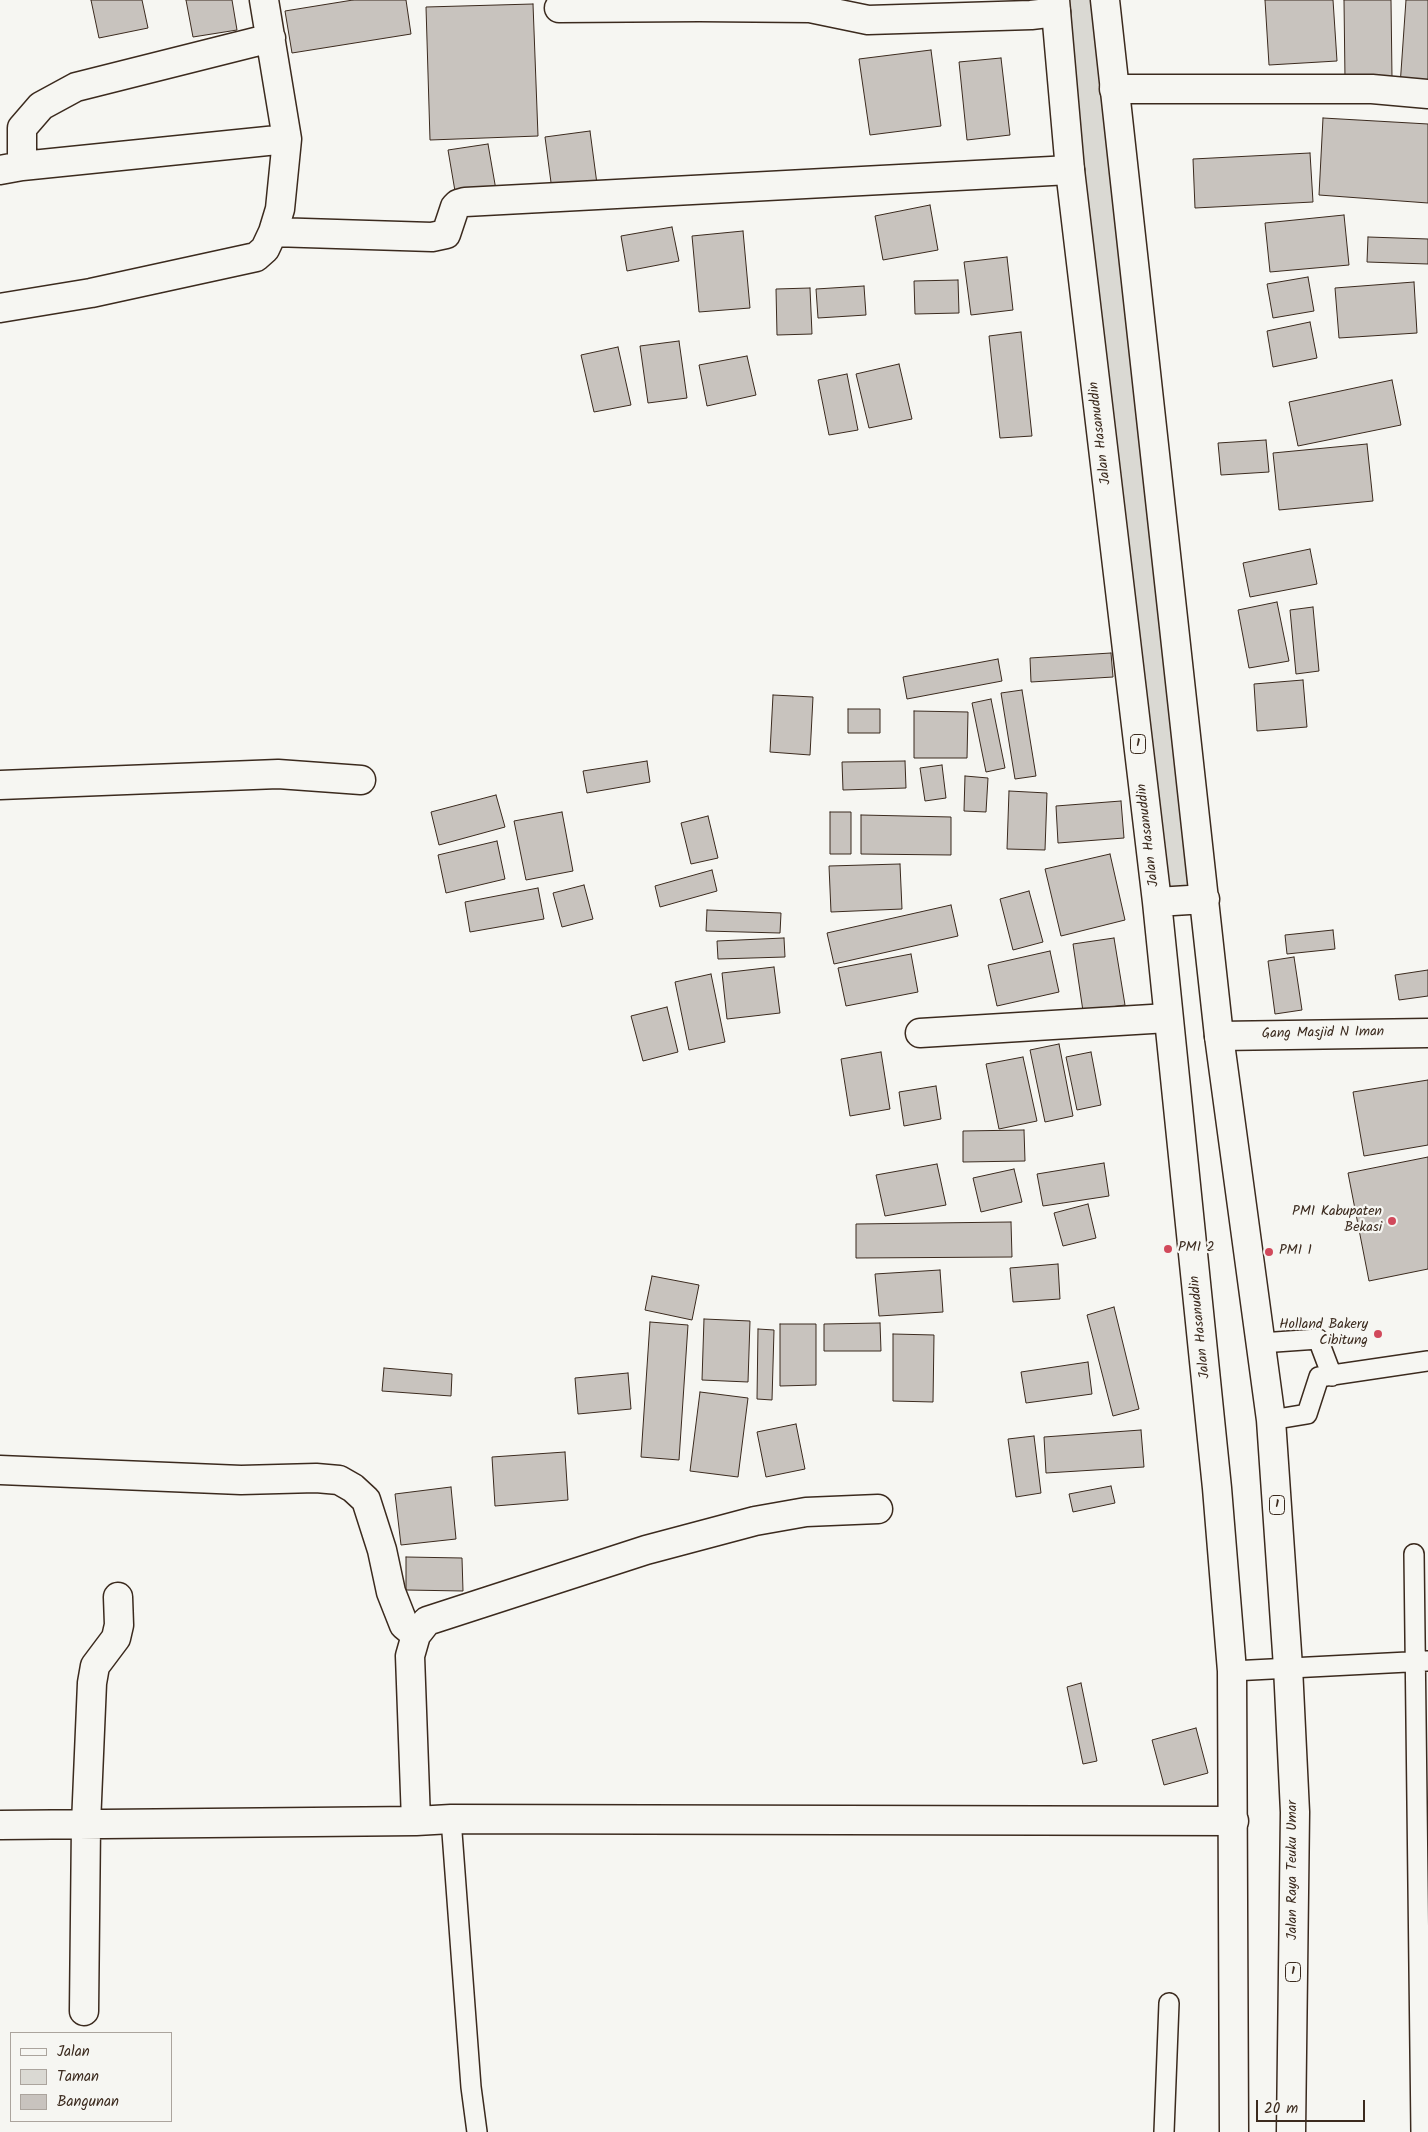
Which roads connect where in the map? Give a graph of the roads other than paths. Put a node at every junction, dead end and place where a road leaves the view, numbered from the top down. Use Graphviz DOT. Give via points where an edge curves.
graph roads {
  1 [pos="264,0"];
  2 [pos="1105,0"];
  3 [pos="1056,6"];
  4 [pos="559,8"];
  5 [pos="271,38"];
  6 [pos="1114,89"];
  7 [pos="1428,94"];
  8 [pos="287,139"];
  9 [pos="11,168"];
  10 [pos="1070,170"];
  11 [pos="273,232"];
  12 [pos="0,308"];
  13 [pos="361,780"];
  14 [pos="0,785"];
  15 [pos="1205,899"];
  16 [pos="1157,902"];
  17 [pos="1168,1018"];
  18 [pos="920,1033"];
  19 [pos="1428,1033"];
  20 [pos="1218,1036"];
  21 [pos="1261,1343"];
  22 [pos="1428,1361"];
  23 [pos="1332,1376"];
  24 [pos="1271,1420"];
  25 [pos="0,1470"];
  26 [pos="878,1509"];
  27 [pos="1414,1554"];
  28 [pos="118,1597"];
  29 [pos="416,1635"];
  30 [pos="1422,1661"];
  31 [pos="1288,1667"];
  32 [pos="1232,1671"];
  33 [pos="451,1818"];
  34 [pos="416,1821"];
  35 [pos="1234,1821"];
  36 [pos="86,1824"];
  37 [pos="0,1825"];
  38 [pos="1169,2003"];
  39 [pos="84,2011"];
  40 [pos="1424,2124"];
  41 [pos="477,2132"];
  42 [pos="1164,2132"];
  43 [pos="1234,2132"];
  44 [pos="1292,2132"];
  1 -- 5 [label="main road"];
  2 -- 6 [label="main road, 1"];
  3 -- 4 [label="main road" via="1031,15 868,20 810,8"];
  3 -- 10 [label="main road, Jalan Hasanuddin / 1"];
  5 -- 8 [label="main road"];
  5 -- 9 [label="main road" via="76,88 41,106 22,128"];
  6 -- 7 [label="main road" via="1372,89"];
  6 -- 15 [label="main road, 1"];
  8 -- 9 [label="main road"];
  8 -- 11 [label="main road" via="280,209"];
  10 -- 11 [label="main road" via="465,202 455,207 446,234 432,237"];
  10 -- 16 [label="main road, Jalan Hasanuddin / 1"];
  11 -- 12 [label="main road" via="256,257 91,293"];
  13 -- 14 [label="main road" via="278,774"];
  15 -- 16 [label="main road"];
  15 -- 20 [label="main road, 1"];
  16 -- 17 [label="main road, Jalan Hasanuddin / 1"];
  17 -- 18 [label="main road"];
  17 -- 32 [label="main road, Jalan Hasanuddin / 1" via="1218,1488"];
  19 -- 20 [label="main road, Gang Masjid N Iman"];
  20 -- 21 [label="main road, 1"];
  21 -- 23 [label="lane" via="1318,1339"];
  21 -- 24 [label="main road, 1"];
  22 -- 23 [label="lane"];
  23 -- 24 [label="lane" via="1319,1377 1307,1414"];
  24 -- 31 [label="main road, 1"];
  25 -- 29 [label="main road" via="241,1480 339,1480 366,1500 382,1550 390,1592 404,1625"];
  26 -- 29 [label="main road" via="806,1512 755,1521 646,1550 427,1621"];
  27 -- 30 [label="lane"];
  28 -- 36 [label="main road" via="116,1638 95,1666 92,1683"];
  29 -- 34 [label="main road" via="410,1656"];
  30 -- 31 [label="lane"];
  30 -- 40 [label="lane"];
  31 -- 32 [label="lane"];
  31 -- 44 [label="main road, Jalan Raya Teuku Umar / 1" via="1295,1812"];
  32 -- 35 [label="main road, 1"];
  33 -- 34 [label="main road"];
  33 -- 35 [label="main road"];
  33 -- 41 [label="lane"];
  34 -- 36 [label="main road"];
  35 -- 43 [label="main road, 1"];
  36 -- 37 [label="main road"];
  36 -- 39 [label="main road"];
  38 -- 42 [label="lane"];
}
